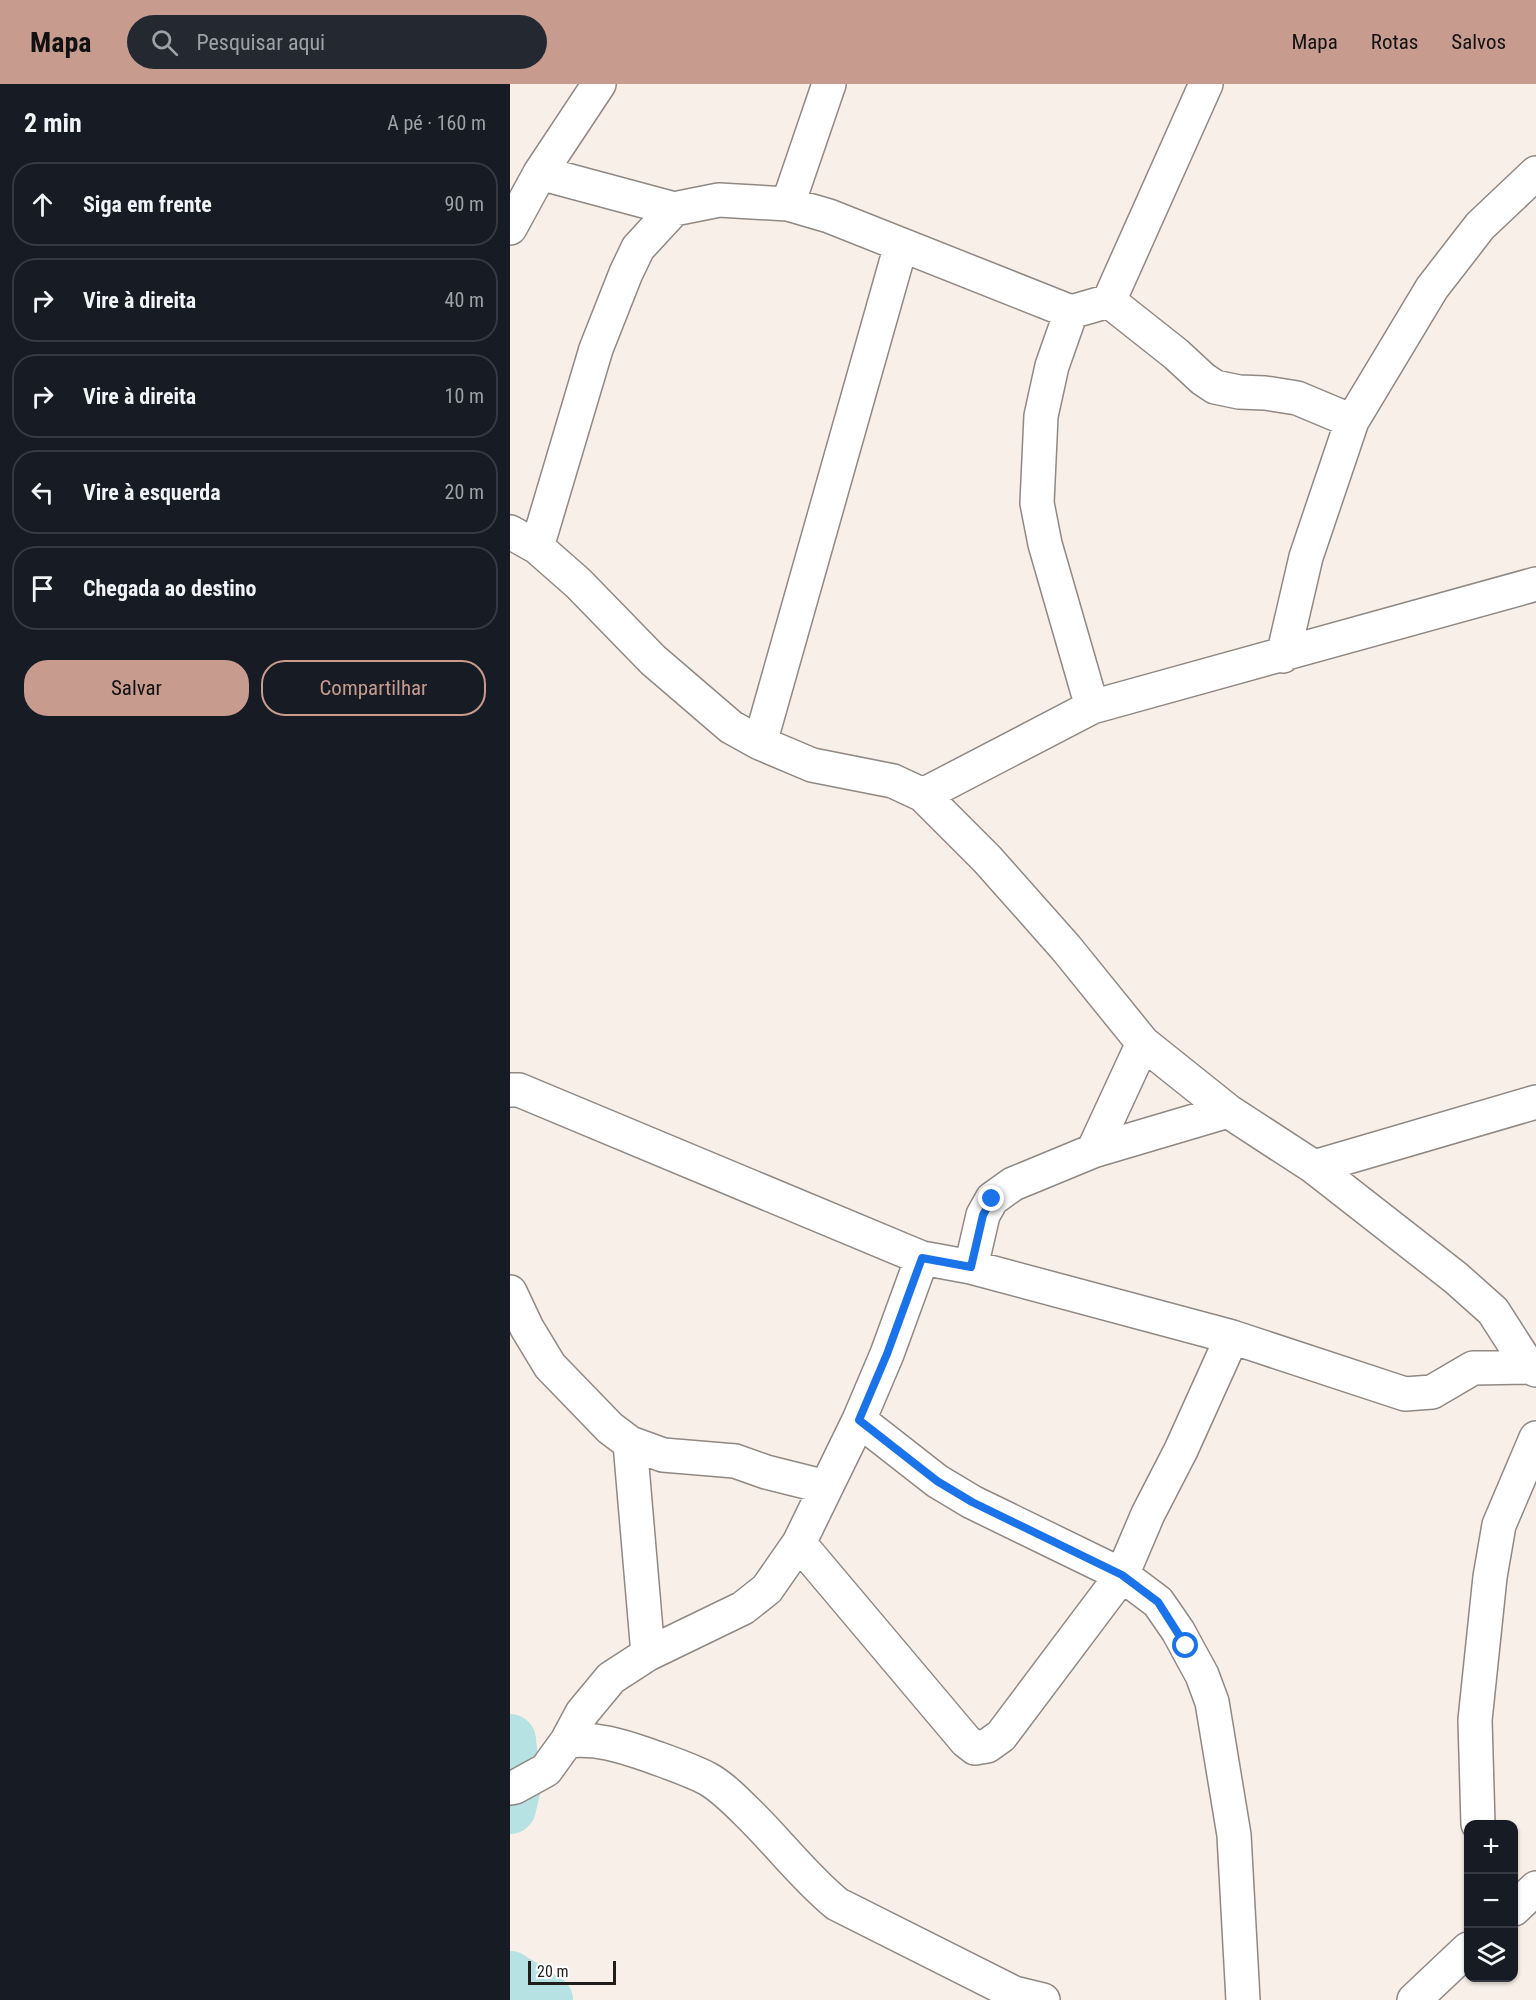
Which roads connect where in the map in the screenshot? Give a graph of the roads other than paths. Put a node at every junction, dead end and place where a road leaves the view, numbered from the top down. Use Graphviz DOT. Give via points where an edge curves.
graph roads {
  1 [pos="599,84"];
  2 [pos="829,84"];
  3 [pos="1206,84"];
  4 [pos="540,173"];
  5 [pos="1536,173"];
  6 [pos="788,204"];
  7 [pos="674,209"];
  8 [pos="510,228"];
  9 [pos="901,245"];
  10 [pos="1109,301"];
  11 [pos="1071,312"];
  12 [pos="1352,421"];
  13 [pos="524,540"];
  14 [pos="1536,584"];
  15 [pos="1283,656"];
  16 [pos="1092,707"];
  17 [pos="760,743"];
  18 [pos="922,795"];
  19 [pos="1143,1043"];
  20 [pos="510,1090"];
  21 [pos="1536,1102"];
  22 [pos="1227,1111"];
  23 [pos="1094,1151"];
  24 [pos="1314,1167"];
  25 [pos="922,1258"];
  26 [pos="971,1267"];
  27 [pos="510,1292"];
  28 [pos="1232,1337"];
  29 [pos="1533,1369"];
  30 [pos="859,1420"];
  31 [pos="1536,1438"];
  32 [pos="630,1443"];
  33 [pos="826,1487"];
  34 [pos="799,1543"];
  35 [pos="1122,1575"];
  36 [pos="648,1654"];
  37 [pos="567,1741"];
  38 [pos="510,1788"];
  39 [pos="1478,1820"];
  40 [pos="1536,1888"];
  41 [pos="1518,1905"];
  42 [pos="1464,1953"];
  43 [pos="1043,2000"];
  44 [pos="1243,2000"];
  45 [pos="1414,2000"];
  1 -- 4 [label="street"];
  2 -- 6 [label="street"];
  3 -- 10 [label="street"];
  4 -- 7 [label="street"];
  4 -- 8 [label="street"];
  5 -- 12 [label="street" via="1480,225 1432,288"];
  6 -- 7 [label="street" via="719,200"];
  6 -- 9 [label="street"];
  7 -- 13 [label="street" via="638,248 626,273"];
  9 -- 11 [label="street"];
  9 -- 17 [label="street"];
  10 -- 11 [label="street"];
  10 -- 12 [label="street" via="1215,387 1297,398"];
  11 -- 16 [label="street" via="1052,366 1041,416 1037,503"];
  12 -- 15 [label="street" via="1306,556"];
  13 -- 17 [label="street" via="578,584 686,690 731,727"];
  14 -- 15 [label="street"];
  15 -- 16 [label="street"];
  16 -- 18 [label="street"];
  17 -- 18 [label="street" via="812,765 892,781"];
  18 -- 19 [label="street" via="987,859"];
  19 -- 22 [label="street"];
  19 -- 23 [label="street"];
  20 -- 25 [label="street" via="519,1090"];
  21 -- 24 [label="street"];
  22 -- 23 [label="street"];
  22 -- 24 [label="street"];
  23 -- 26 [label="street" via="1013,1184 992,1199 983,1215"];
  24 -- 29 [label="street" via="1493,1311"];
  25 -- 26 [label="street"];
  25 -- 30 [label="street"];
  26 -- 28 [label="street"];
  27 -- 32 [label="street" via="550,1366 610,1428"];
  28 -- 29 [label="street" via="1405,1394 1432,1392 1473,1368"];
  28 -- 35 [label="street"];
  30 -- 33 [label="street"];
  30 -- 35 [label="street" via="937,1481 972,1502"];
  31 -- 39 [label="street" via="1499,1525 1490,1577 1475,1720"];
  32 -- 33 [label="street" via="663,1455 735,1461"];
  32 -- 36 [label="street"];
  33 -- 34 [label="street"];
  34 -- 35 [label="street" via="975,1748 987,1746 1001,1736"];
  34 -- 36 [label="street" via="767,1589 743,1608"];
  35 -- 44 [label="street" via="1158,1602 1197,1666 1212,1702 1234,1835"];
  36 -- 37 [label="street" via="611,1678 582,1713"];
  37 -- 38 [label="street" via="546,1770"];
  37 -- 43 [label="street" via="588,1739 616,1744 708,1779 762,1826 815,1886 837,1904 1014,1993"];
  40 -- 41 [label="street"];
  42 -- 45 [label="street"];
}
